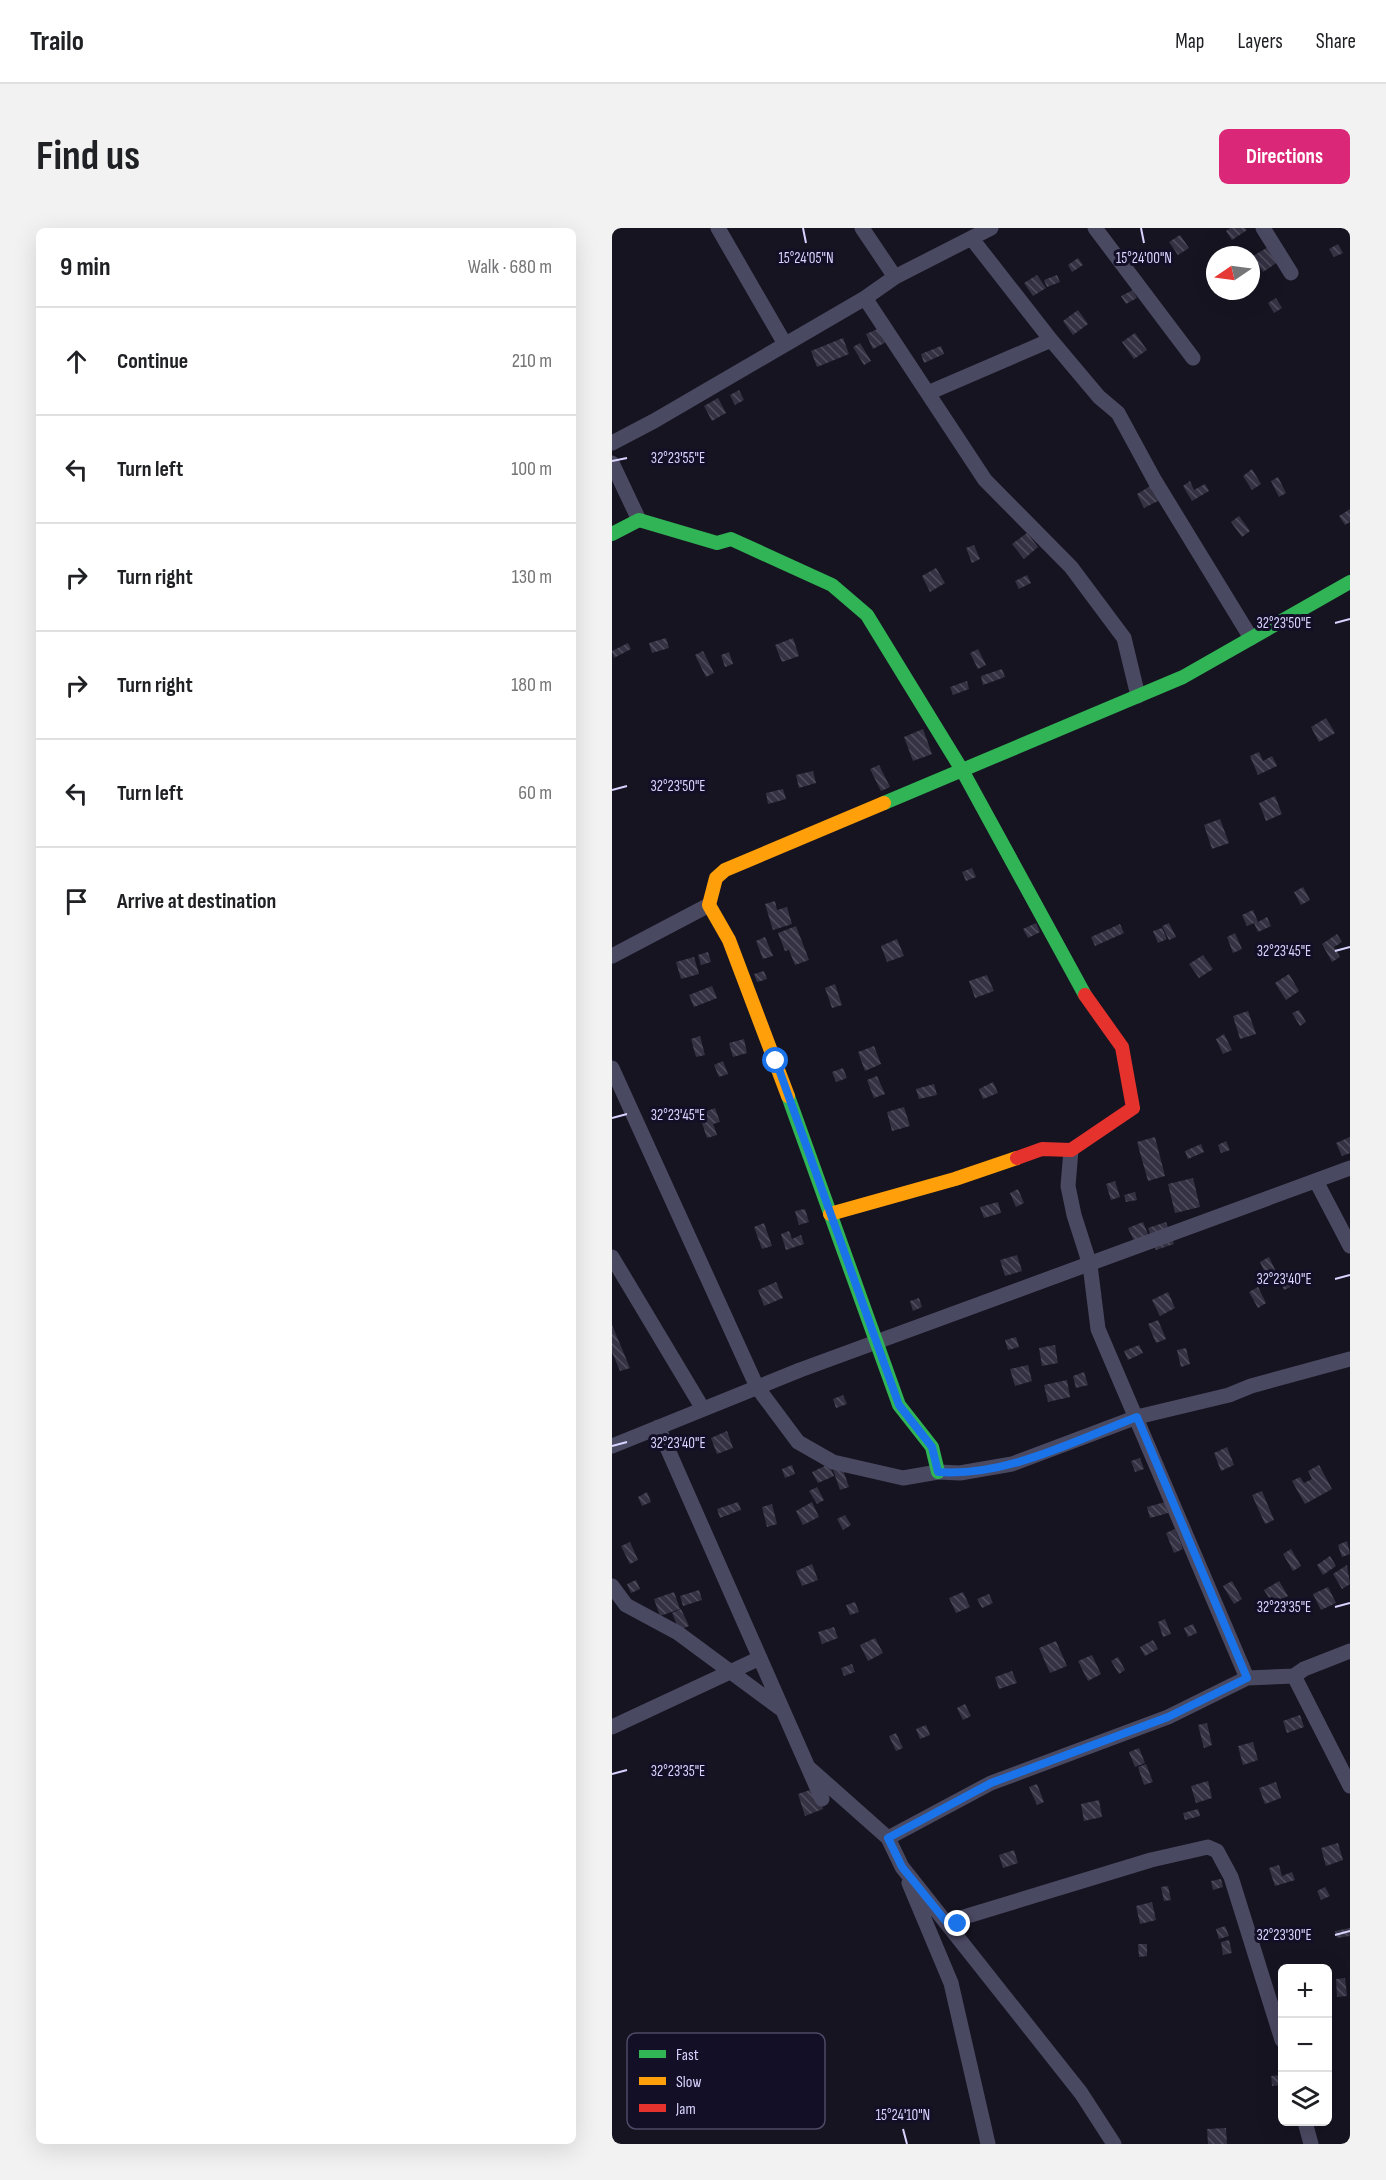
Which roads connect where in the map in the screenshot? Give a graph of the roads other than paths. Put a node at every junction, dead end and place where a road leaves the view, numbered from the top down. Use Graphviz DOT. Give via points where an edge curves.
graph roads {
  1 [pos="718,228"];
  2 [pos="862,228"];
  3 [pos="991,228"];
  4 [pos="1263,228"];
  5 [pos="1102,230"];
  6 [pos="972,239"];
  7 [pos="1291,273"];
  8 [pos="895,277"];
  9 [pos="865,298"];
  10 [pos="1051,340"];
  11 [pos="785,344"];
  12 [pos="1193,358"];
  13 [pos="928,393"];
  14 [pos="612,443"];
  15 [pos="612,463"];
  16 [pos="639,520"];
  17 [pos="612,534"];
  18 [pos="1350,582"];
  19 [pos="1251,638"];
  20 [pos="1138,696"];
  21 [pos="962,770"];
  22 [pos="709,905"];
  23 [pos="612,956"];
  24 [pos="612,1068"];
  25 [pos="1071,1150"];
  26 [pos="1350,1168"];
  27 [pos="1316,1181"];
  28 [pos="830,1214"];
  29 [pos="1350,1246"];
  30 [pos="612,1257"];
  31 [pos="1090,1265"];
  32 [pos="875,1343"];
  33 [pos="1350,1359"];
  34 [pos="757,1388"];
  35 [pos="703,1409"];
  36 [pos="1137,1417"];
  37 [pos="658,1427"];
  38 [pos="612,1446"];
  39 [pos="938,1472"];
  40 [pos="612,1586"];
  41 [pos="1350,1651"];
  42 [pos="760,1658"];
  43 [pos="730,1672"];
  44 [pos="1294,1676"];
  45 [pos="1247,1678"];
  46 [pos="783,1711"];
  47 [pos="612,1727"];
  48 [pos="808,1767"];
  49 [pos="1350,1786"];
  50 [pos="822,1799"];
  51 [pos="888,1838"];
  52 [pos="902,1867"];
  53 [pos="953,1930"];
  54 [pos="1278,2027"];
  55 [pos="1306,2126"];
  56 [pos="988,2144"];
  57 [pos="1114,2144"];
  58 [pos="1311,2144"];
  1 -- 11 [label="street"];
  2 -- 8 [label="street"];
  3 -- 6 [label="street"];
  4 -- 7 [label="street"];
  5 -- 12 [label="street"];
  6 -- 8 [label="street"];
  6 -- 10 [label="street"];
  8 -- 9 [label="street"];
  9 -- 11 [label="street"];
  9 -- 13 [label="street"];
  10 -- 13 [label="street"];
  10 -- 19 [label="street" via="1099,397 1118,413"];
  11 -- 14 [label="street"];
  13 -- 20 [label="street" via="985,480 1071,567 1124,638"];
  15 -- 16 [label="street"];
  16 -- 17 [label="street"];
  16 -- 21 [label="street" via="717,543 731,539 831,585 867,615"];
  18 -- 19 [label="street"];
  19 -- 20 [label="street" via="1183,677"];
  20 -- 21 [label="street"];
  21 -- 22 [label="street" via="726,870 716,878"];
  21 -- 25 [label="street" via="1082,990 1122,1047 1134,1108"];
  22 -- 23 [label="street"];
  22 -- 28 [label="street" via="734,951"];
  24 -- 34 [label="street"];
  25 -- 28 [label="street" via="1042,1149 955,1179"];
  25 -- 31 [label="street" via="1068,1186"];
  26 -- 27 [label="street"];
  27 -- 29 [label="street"];
  27 -- 31 [label="street"];
  28 -- 32 [label="street"];
  30 -- 35 [label="street"];
  31 -- 32 [label="street"];
  31 -- 36 [label="street" via="1098,1329"];
  32 -- 34 [label="street"];
  32 -- 39 [label="street" via="899,1405 932,1447"];
  33 -- 36 [label="street"];
  34 -- 35 [label="street"];
  34 -- 39 [label="street" via="798,1442 832,1462 903,1478"];
  35 -- 37 [label="street"];
  36 -- 39 [label="street" via="1012,1464 960,1473"];
  36 -- 45 [label="street"];
  37 -- 38 [label="street"];
  37 -- 42 [label="street"];
  40 -- 43 [label="street" via="626,1605 678,1633"];
  41 -- 44 [label="street"];
  42 -- 43 [label="street"];
  42 -- 46 [label="street"];
  43 -- 46 [label="street"];
  43 -- 47 [label="street"];
  44 -- 45 [label="street"];
  44 -- 49 [label="street"];
  45 -- 51 [label="street" via="1168,1717 991,1783"];
  46 -- 48 [label="street"];
  48 -- 50 [label="street"];
  48 -- 51 [label="street"];
  51 -- 52 [label="street"];
  52 -- 53 [label="street"];
  52 -- 56 [label="street" via="951,1983"];
  53 -- 54 [label="street" via="964,1917 1151,1860 1208,1847 1217,1851 1230,1877"];
  53 -- 57 [label="street" via="1081,2093"];
  55 -- 58 [label="street"];
}
